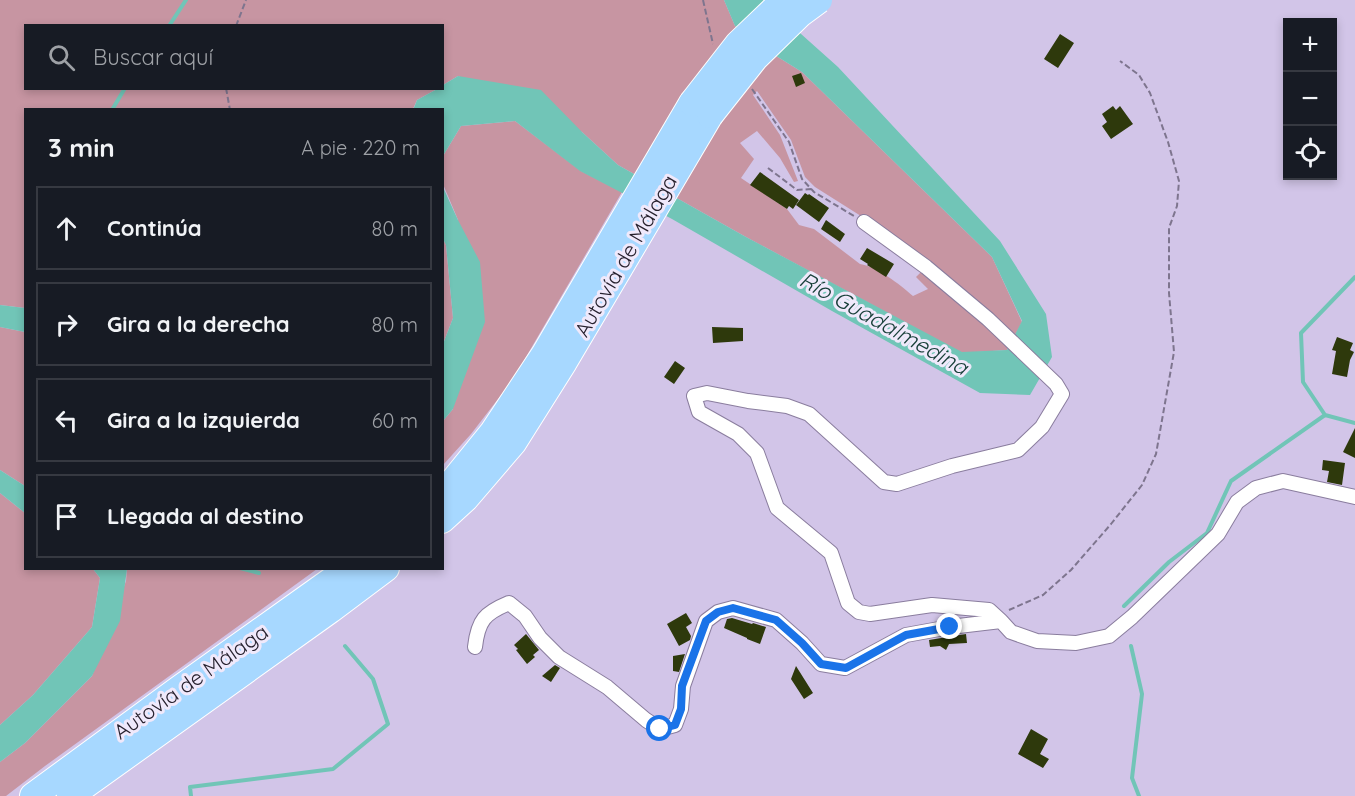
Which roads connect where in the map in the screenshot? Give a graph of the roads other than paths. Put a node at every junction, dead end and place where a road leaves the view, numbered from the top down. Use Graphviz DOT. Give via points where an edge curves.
graph roads {
  1 [pos="784,0"];
  2 [pos="819,0"];
  3 [pos="701,109"];
  4 [pos="864,222"];
  5 [pos="623,242"];
  6 [pos="444,490"];
  7 [pos="1355,497"];
  8 [pos="444,518"];
  9 [pos="346,570"];
  10 [pos="383,570"];
  11 [pos="1001,621"];
  12 [pos="476,647"];
  13 [pos="33,796"];
  14 [pos="69,796"];
  1 -- 3 [label="highway, Autovía de Málaga, bridge" via="738,44"];
  2 -- 3 [label="highway, Autovía de Málaga, bridge"];
  3 -- 5 [label="highway, Autovía de Málaga"];
  4 -- 11 [label="street" via="988,319 1056,384 1062,394 1042,427 1018,450 897,484 884,482 809,414 787,406 707,393 694,396 699,412 738,434 757,453 777,508 831,554 848,603 859,612 870,614 932,605 989,610"];
  5 -- 6 [label="highway, Autovía de Málaga" via="493,432"];
  5 -- 8 [label="highway, Autovía de Málaga" via="564,362 513,443 465,500"];
  7 -- 11 [label="street" via="1283,482 1256,488 1238,502 1218,534 1109,636 1076,643 1037,641 1011,632"];
  9 -- 13 [label="highway, Autovía de Málaga"];
  10 -- 14 [label="highway, Autovía de Málaga"];
  11 -- 12 [label="street" via="906,635 846,668 821,664 776,620 733,608 718,612 706,621 682,686 681,709 675,725 660,729 607,687 559,657 510,603 494,610 480,624"];
}
